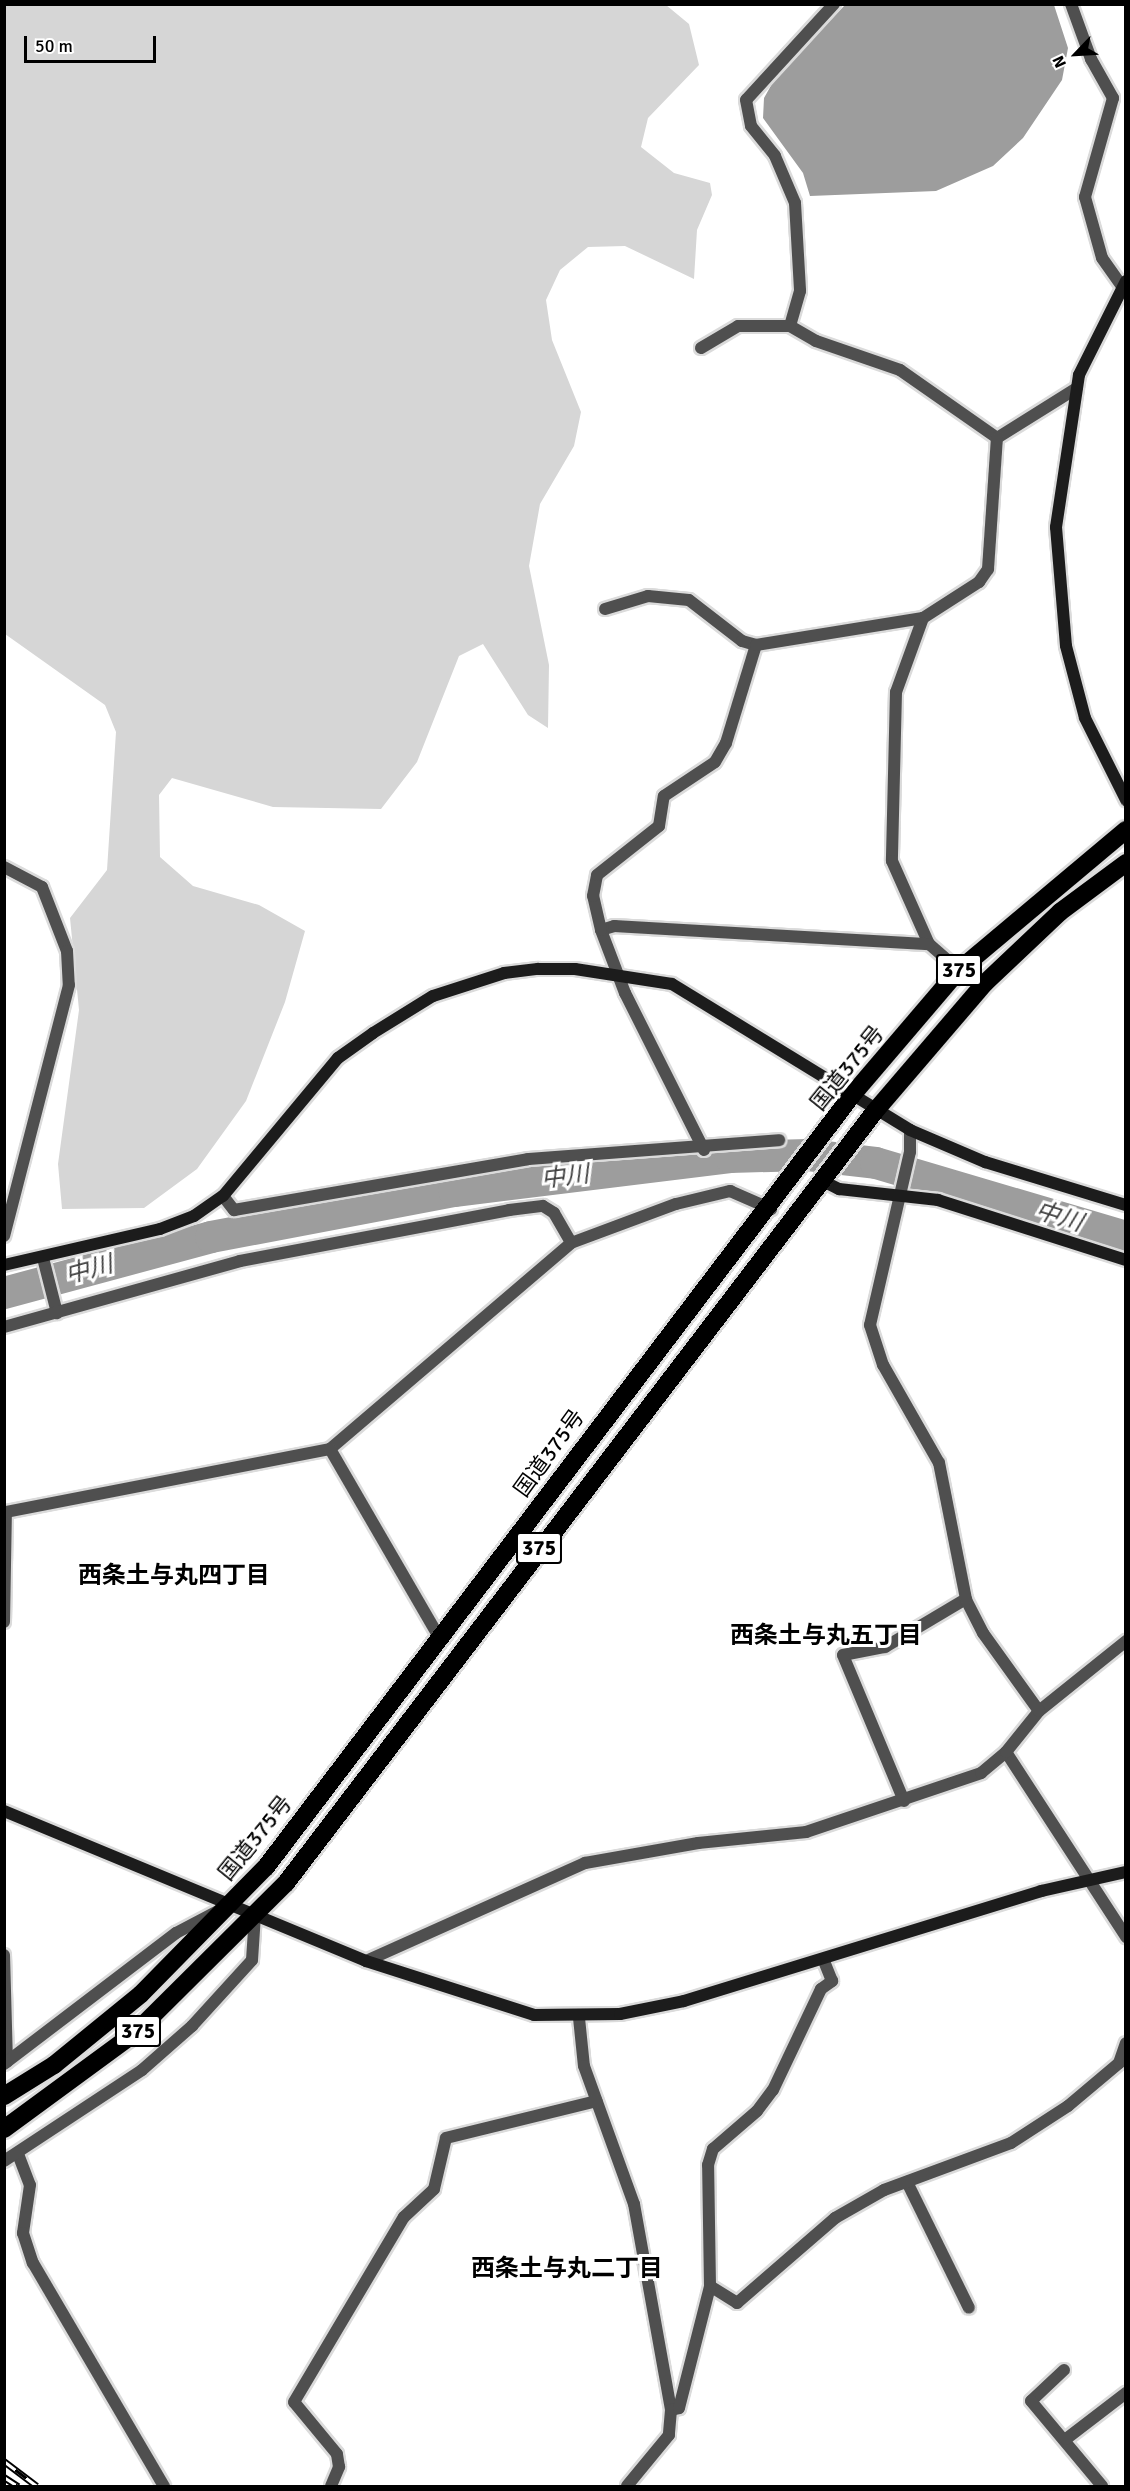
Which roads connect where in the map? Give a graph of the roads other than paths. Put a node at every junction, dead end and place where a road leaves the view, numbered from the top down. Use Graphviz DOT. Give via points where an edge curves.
graph roads {
  1 [pos="834,4"];
  2 [pos="1071,4"];
  3 [pos="1124,287"];
  4 [pos="790,326"];
  5 [pos="701,348"];
  6 [pos="1077,388"];
  7 [pos="997,438"];
  8 [pos="605,609"];
  9 [pos="923,618"];
  10 [pos="756,645"];
  11 [pos="1125,800"];
  12 [pos="1125,830"];
  13 [pos="1125,863"];
  14 [pos="4,867"];
  15 [pos="601,930"];
  16 [pos="929,944"];
  17 [pos="959,970"];
  18 [pos="617,974"];
  19 [pos="853,1094"];
  20 [pos="876,1110"];
  21 [pos="910,1130"];
  22 [pos="779,1140"];
  23 [pos="704,1150"];
  24 [pos="823,1181"];
  25 [pos="899,1192"];
  26 [pos="223,1196"];
  27 [pos="776,1202"];
  28 [pos="1125,1205"];
  29 [pos="4,1236"];
  30 [pos="571,1243"];
  31 [pos="1125,1260"];
  32 [pos="44,1262"];
  33 [pos="4,1265"];
  34 [pos="57,1313"];
  35 [pos="4,1327"];
  36 [pos="330,1449"];
  37 [pos="5,1508"];
  38 [pos="966,1599"];
  39 [pos="4,1622"];
  40 [pos="440,1639"];
  41 [pos="1125,1641"];
  42 [pos="1039,1711"];
  43 [pos="1006,1752"];
  44 [pos="904,1801"];
  45 [pos="4,1811"];
  46 [pos="1125,1872"];
  47 [pos="1086,1879"];
  48 [pos="231,1906"];
  49 [pos="255,1915"];
  50 [pos="1125,1937"];
  51 [pos="4,1955"];
  52 [pos="824,1960"];
  53 [pos="366,1961"];
  54 [pos="579,2018"];
  55 [pos="1125,2043"];
  56 [pos="5,2063"];
  57 [pos="4,2096"];
  58 [pos="597,2101"];
  59 [pos="4,2129"];
  60 [pos="18,2154"];
  61 [pos="4,2161"];
  62 [pos="907,2182"];
  63 [pos="710,2286"];
  64 [pos="969,2308"];
  65 [pos="1065,2370"];
  66 [pos="1125,2393"];
  67 [pos="671,2410"];
  68 [pos="1066,2439"];
  69 [pos="164,2487"];
  70 [pos="331,2487"];
  71 [pos="627,2487"];
  72 [pos="1102,2487"];
  1 -- 4 [label="street" via="746,100 751,126 775,156 795,203 800,291"];
  2 -- 3 [label="street" via="1091,59 1113,98 1085,197 1090,229"];
  3 -- 6 [label="street"];
  4 -- 5 [label="street" via="738,326"];
  4 -- 7 [label="street" via="816,341 900,370"];
  6 -- 7 [label="street"];
  6 -- 11 [label="street" via="1056,527 1066,646 1085,718"];
  7 -- 9 [label="street" via="988,569 979,582"];
  8 -- 10 [label="street" via="648,596 689,600 742,641"];
  9 -- 10 [label="street"];
  9 -- 16 [label="street" via="896,692 892,861"];
  10 -- 15 [label="street" via="726,743 715,762 664,796 659,826 597,876 593,896"];
  12 -- 17 [label="highway, 国道375号 / 375"];
  13 -- 20 [label="highway, 375" via="1060,912 985,983"];
  14 -- 29 [label="street" via="42,887 67,951 69,985"];
  15 -- 16 [label="street" via="614,926"];
  15 -- 18 [label="street"];
  16 -- 17 [label="street"];
  17 -- 19 [label="highway, 国道375号 / 375"];
  18 -- 19 [label="street" via="672,984"];
  18 -- 23 [label="street"];
  18 -- 26 [label="street" via="576,969 504,973 433,996 404,1011 338,1059"];
  19 -- 20 [label="street"];
  19 -- 27 [label="highway, 国道375号 / 375"];
  20 -- 21 [label="street"];
  20 -- 24 [label="highway, 375"];
  21 -- 25 [label="street" via="910,1152"];
  21 -- 28 [label="street" via="985,1162"];
  22 -- 23 [label="street"];
  23 -- 26 [label="street" via="528,1159 234,1210"];
  24 -- 25 [label="street" via="839,1189"];
  24 -- 49 [label="highway, 375" via="286,1882"];
  25 -- 31 [label="street" via="938,1200"];
  25 -- 38 [label="street" via="870,1325 884,1365 939,1463"];
  26 -- 32 [label="street" via="160,1229"];
  27 -- 30 [label="street" via="730,1191 676,1204"];
  27 -- 40 [label="highway, 国道375号 / 375" via="633,1378"];
  30 -- 34 [label="street" via="554,1213 543,1206 509,1210 240,1261"];
  30 -- 36 [label="street"];
  32 -- 33 [label="street"];
  32 -- 34 [label="street"];
  34 -- 35 [label="street"];
  36 -- 37 [label="street"];
  36 -- 40 [label="street"];
  37 -- 39 [label="street"];
  38 -- 42 [label="street" via="983,1633"];
  38 -- 44 [label="street" via="885,1647 843,1655"];
  40 -- 48 [label="highway, 国道375号 / 375"];
  41 -- 42 [label="street"];
  42 -- 43 [label="street"];
  43 -- 44 [label="street" via="981,1773"];
  43 -- 47 [label="street"];
  44 -- 53 [label="street" via="806,1832 698,1843 585,1863"];
  45 -- 48 [label="street"];
  46 -- 47 [label="street"];
  47 -- 50 [label="street"];
  47 -- 52 [label="street"];
  48 -- 49 [label="street"];
  48 -- 56 [label="street" via="176,1933"];
  48 -- 57 [label="highway, 国道375号 / 375" via="141,1994 54,2065"];
  49 -- 53 [label="street"];
  49 -- 59 [label="highway, 375" via="136,2032"];
  49 -- 60 [label="street" via="252,1960 192,2026 142,2070"];
  51 -- 56 [label="street"];
  52 -- 54 [label="street" via="684,2001"];
  52 -- 63 [label="street" via="832,1981 821,1989 773,2090 757,2111 713,2148 708,2165"];
  53 -- 54 [label="street" via="488,2004 534,2015"];
  54 -- 58 [label="street" via="584,2066"];
  55 -- 62 [label="street" via="1119,2063 1011,2143"];
  58 -- 67 [label="street" via="634,2204"];
  58 -- 70 [label="street" via="446,2138 434,2189 404,2217 294,2402 337,2454 339,2467"];
  60 -- 61 [label="street"];
  60 -- 69 [label="street" via="30,2185 23,2233 33,2264"];
  62 -- 63 [label="street" via="835,2218 737,2302"];
  62 -- 64 [label="street"];
  63 -- 67 [label="street" via="679,2408"];
  65 -- 68 [label="street" via="1031,2401"];
  66 -- 68 [label="street"];
  67 -- 71 [label="street" via="669,2435"];
  68 -- 72 [label="street"];
}
